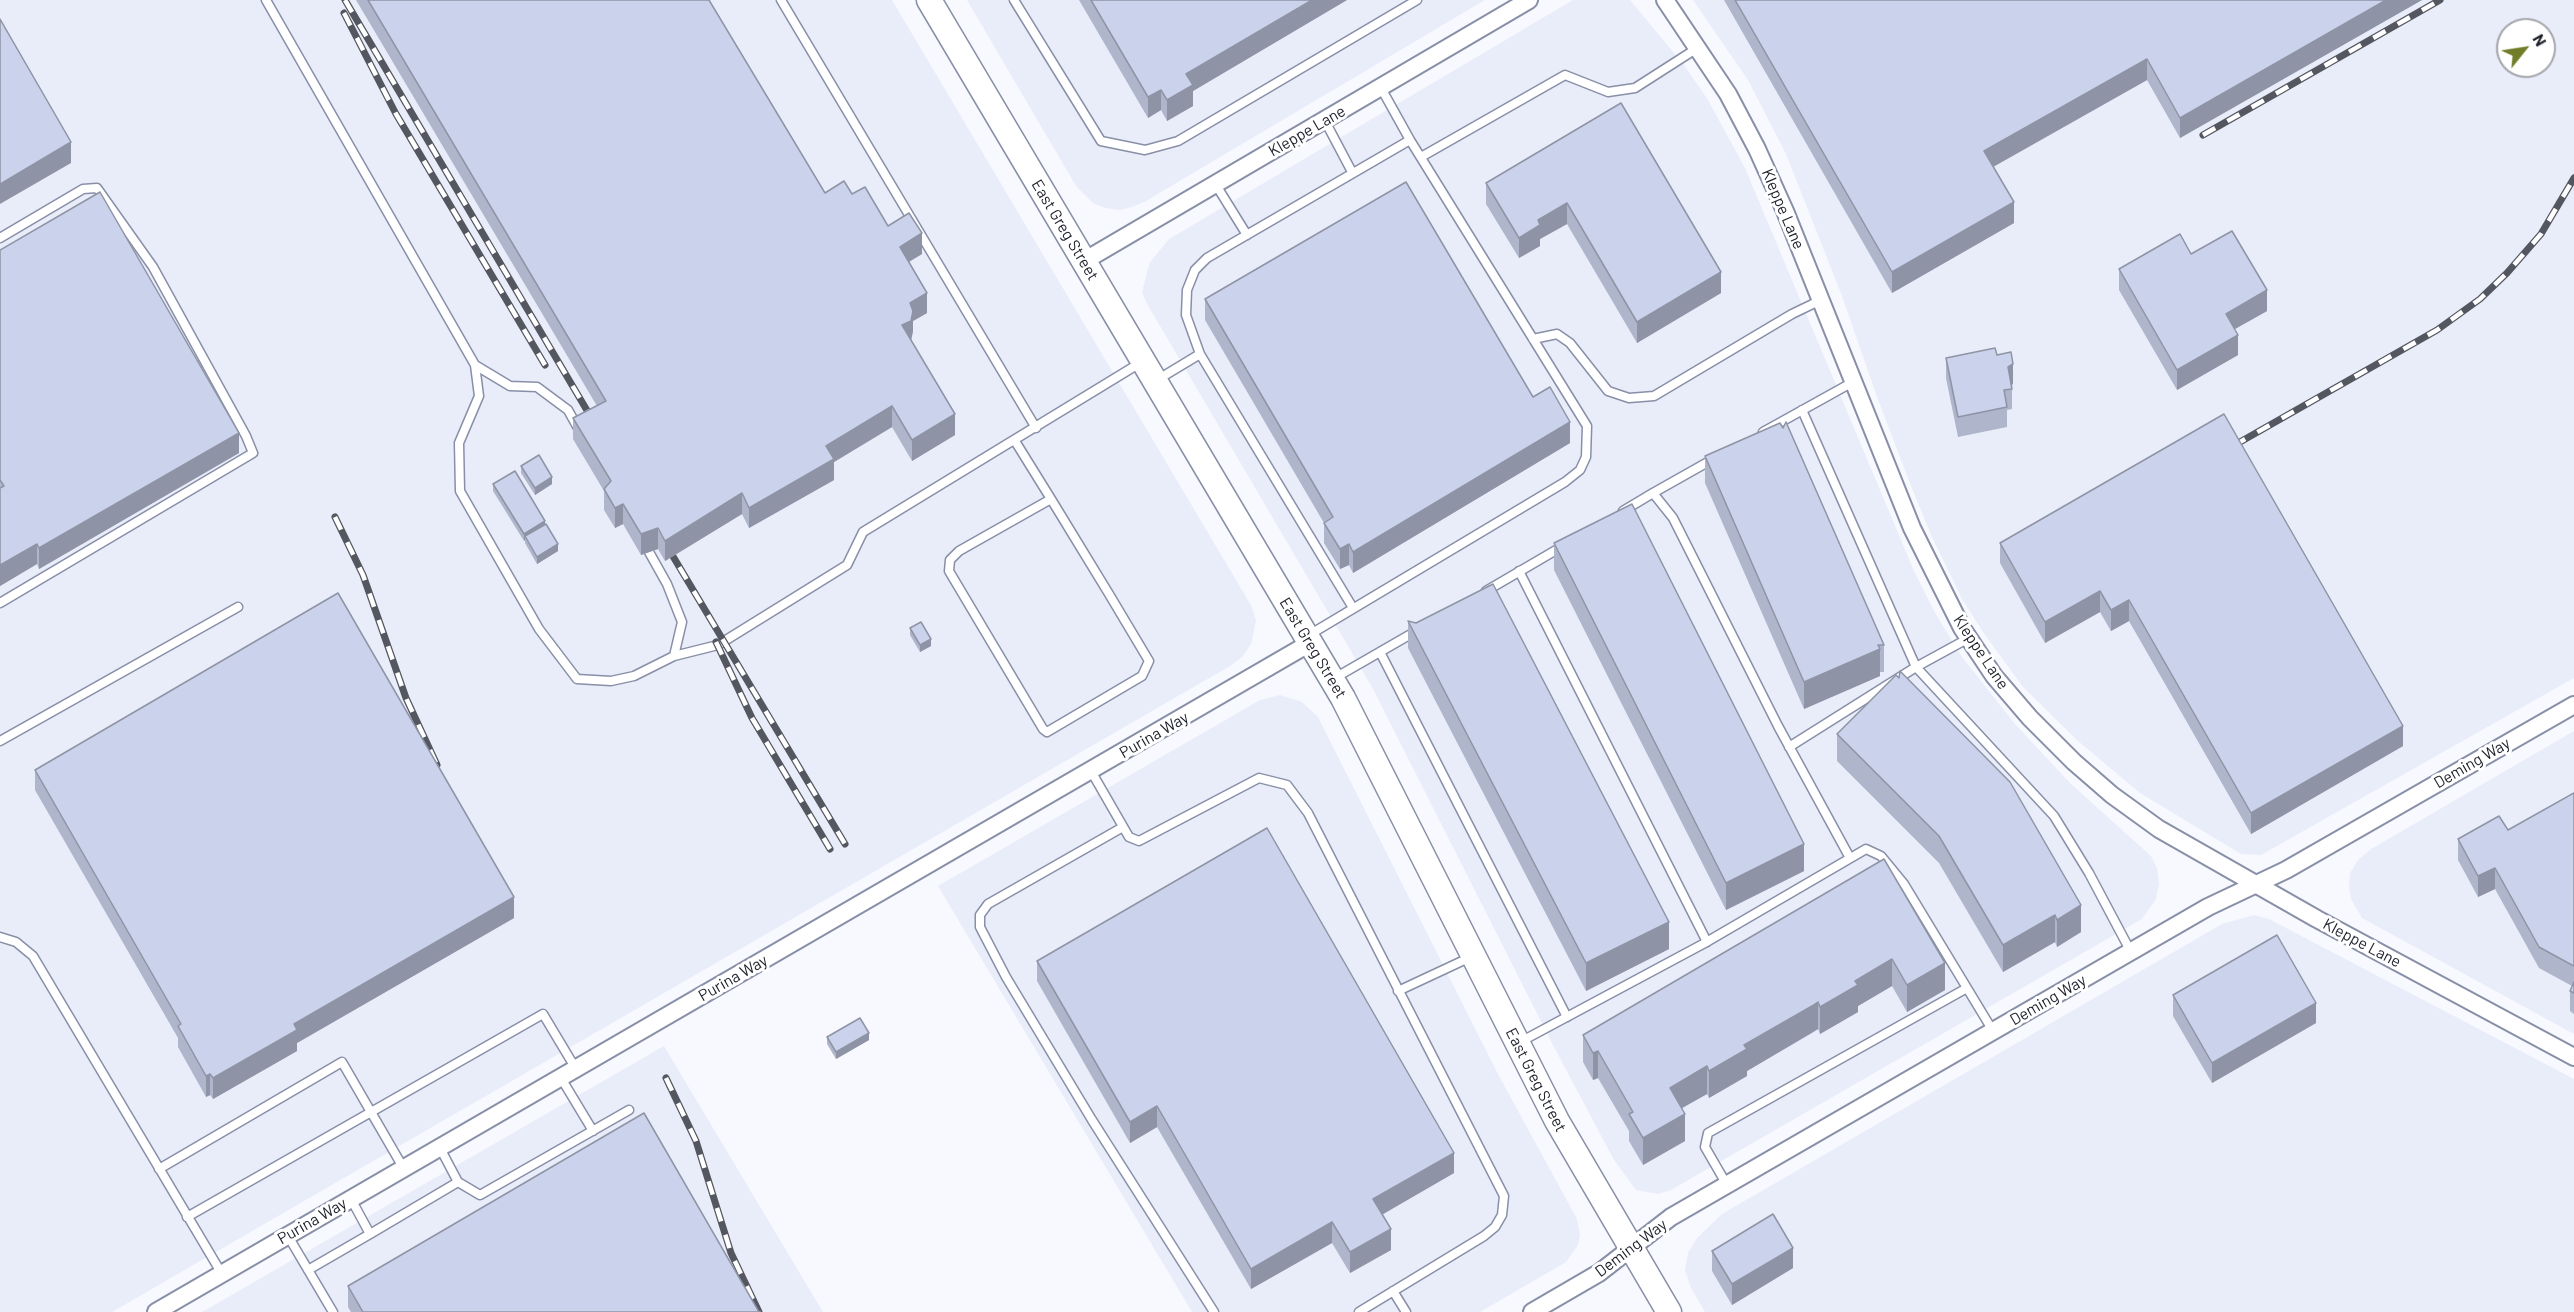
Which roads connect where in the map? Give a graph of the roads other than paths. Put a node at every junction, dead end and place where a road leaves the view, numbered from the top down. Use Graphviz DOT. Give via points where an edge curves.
graph roads {
  1 [pos="266,0"];
  2 [pos="781,0"];
  3 [pos="929,0"];
  4 [pos="1014,0"];
  5 [pos="1417,0"];
  6 [pos="1529,0"];
  7 [pos="1665,0"];
  8 [pos="1698,47"];
  9 [pos="1381,88"];
  10 [pos="1325,121"];
  11 [pos="1410,140"];
  12 [pos="1421,157"];
  13 [pos="1352,172"];
  14 [pos="1216,185"];
  15 [pos="1247,235"];
  16 [pos="0,238"];
  17 [pos="1084,261"];
  18 [pos="1821,300"];
  19 [pos="1533,339"];
  20 [pos="1200,354"];
  21 [pos="475,365"];
  22 [pos="1149,371"];
  23 [pos="1853,382"];
  24 [pos="1802,410"];
  25 [pos="1036,428"];
  26 [pos="1752,438"];
  27 [pos="585,441"];
  28 [pos="1015,441"];
  29 [pos="1723,454"];
  30 [pos="1653,493"];
  31 [pos="1051,499"];
  32 [pos="1612,517"];
  33 [pos="638,533"];
  34 [pos="1571,541"];
  35 [pos="1519,571"];
  36 [pos="1479,594"];
  37 [pos="0,603"];
  38 [pos="238,607"];
  39 [pos="1353,609"];
  40 [pos="1430,623"];
  41 [pos="1969,638"];
  42 [pos="1308,640"];
  43 [pos="1380,652"];
  44 [pos="674,656"];
  45 [pos="1916,667"];
  46 [pos="1332,680"];
  47 [pos="2574,705"];
  48 [pos="0,741"];
  49 [pos="1789,747"];
  50 [pos="1092,771"];
  51 [pos="1123,827"];
  52 [pos="1850,858"];
  53 [pos="2255,884"];
  54 [pos="0,937"];
  55 [pos="1707,942"];
  56 [pos="2131,952"];
  57 [pos="1473,956"];
  58 [pos="1967,988"];
  59 [pos="1398,991"];
  60 [pos="1567,1017"];
  61 [pos="1993,1032"];
  62 [pos="1517,1044"];
  63 [pos="2574,1058"];
  64 [pos="576,1069"];
  65 [pos="561,1078"];
  66 [pos="629,1110"];
  67 [pos="371,1112"];
  68 [pos="593,1131"];
  69 [pos="440,1149"];
  70 [pos="159,1169"];
  71 [pos="404,1169"];
  72 [pos="458,1182"];
  73 [pos="1727,1185"];
  74 [pos="351,1199"];
  75 [pos="187,1217"];
  76 [pos="370,1234"];
  77 [pos="288,1236"];
  78 [pos="1631,1247"];
  79 [pos="308,1270"];
  80 [pos="222,1274"];
  81 [pos="1393,1291"];
  82 [pos="156,1312"];
  83 [pos="333,1312"];
  84 [pos="1214,1312"];
  85 [pos="1359,1312"];
  86 [pos="1406,1312"];
  87 [pos="1532,1312"];
  88 [pos="1669,1312"];
  1 -- 21 [label="lane"];
  2 -- 25 [label="lane"];
  3 -- 17 [label="main road, East Greg Street"];
  4 -- 5 [label="lane" via="1101,141 1145,150 1178,141"];
  6 -- 9 [label="street, Kleppe Lane"];
  7 -- 8 [label="street, Kleppe Lane"];
  8 -- 12 [label="lane" via="1635,88 1608,92 1565,75"];
  8 -- 18 [label="street, Kleppe Lane" via="1757,150"];
  9 -- 10 [label="street, Kleppe Lane"];
  9 -- 11 [label="lane"];
  10 -- 13 [label="lane"];
  10 -- 14 [label="street, Kleppe Lane"];
  11 -- 12 [label="lane"];
  11 -- 13 [label="lane"];
  12 -- 19 [label="lane"];
  13 -- 15 [label="lane"];
  14 -- 15 [label="lane"];
  14 -- 17 [label="street, Kleppe Lane"];
  15 -- 20 [label="lane" via="1208,258 1195,270 1187,290 1186,315"];
  16 -- 37 [label="lane" via="83,189 97,188 153,267 253,453"];
  17 -- 22 [label="main road, East Greg Street"];
  18 -- 19 [label="lane" via="1654,396 1629,398 1608,391 1570,343 1557,334"];
  18 -- 23 [label="street, Kleppe Lane"];
  19 -- 39 [label="lane" via="1587,426 1586,457 1580,470"];
  20 -- 22 [label="lane"];
  20 -- 39 [label="lane"];
  21 -- 27 [label="lane" via="510,386 537,387 568,410"];
  21 -- 44 [label="lane" via="479,396 459,443 460,490 540,629 577,679 611,681 634,676"];
  22 -- 25 [label="lane"];
  22 -- 42 [label="main road, East Greg Street"];
  23 -- 24 [label="lane"];
  23 -- 41 [label="street, Kleppe Lane" via="1912,528"];
  24 -- 26 [label="lane"];
  24 -- 45 [label="lane"];
  25 -- 28 [label="lane"];
  28 -- 31 [label="lane"];
  28 -- 44 [label="lane" via="863,532 847,565 718,645"];
  29 -- 30 [label="lane"];
  30 -- 32 [label="lane"];
  30 -- 49 [label="lane" via="1673,518"];
  31 -- 31 [label="lane" via="1149,661 1142,675 1047,732 949,572 950,560 959,551"];
  33 -- 44 [label="lane" via="667,584 682,622"];
  34 -- 35 [label="lane"];
  35 -- 36 [label="lane"];
  35 -- 55 [label="lane"];
  38 -- 48 [label="lane"];
  39 -- 42 [label="lane"];
  40 -- 43 [label="lane"];
  41 -- 45 [label="lane"];
  41 -- 53 [label="street, Kleppe Lane" via="1994,676 2030,718 2105,788 2159,829"];
  42 -- 46 [label="main road, East Greg Street"];
  42 -- 50 [label="street, Purina Way"];
  43 -- 46 [label="lane"];
  43 -- 60 [label="lane"];
  45 -- 49 [label="lane"];
  45 -- 56 [label="lane" via="2054,816"];
  46 -- 57 [label="main road, East Greg Street"];
  47 -- 53 [label="street, Deming Way"];
  49 -- 52 [label="lane"];
  50 -- 51 [label="lane"];
  50 -- 64 [label="street, Purina Way"];
  51 -- 59 [label="lane" via="1129,837 1139,841 1259,778 1287,785 1308,813"];
  51 -- 84 [label="lane" via="988,903 980,915 980,927 1092,1120"];
  52 -- 55 [label="lane"];
  52 -- 58 [label="lane" via="1866,849 1881,856 1904,884"];
  53 -- 56 [label="street, Deming Way"];
  53 -- 63 [label="street, Kleppe Lane"];
  54 -- 70 [label="lane" via="16,942 33,956"];
  55 -- 60 [label="lane"];
  56 -- 61 [label="street, Deming Way"];
  57 -- 59 [label="lane"];
  57 -- 62 [label="main road, East Greg Street"];
  58 -- 61 [label="lane"];
  58 -- 73 [label="lane" via="1708,1133 1705,1147"];
  59 -- 81 [label="lane" via="1505,1201 1495,1227 1484,1236"];
  60 -- 62 [label="lane"];
  61 -- 73 [label="street, Deming Way"];
  62 -- 78 [label="main road, East Greg Street"];
  64 -- 65 [label="street, Purina Way"];
  64 -- 67 [label="lane" via="543,1014"];
  65 -- 68 [label="lane"];
  65 -- 69 [label="street, Purina Way"];
  66 -- 68 [label="lane"];
  67 -- 70 [label="lane" via="342,1062"];
  67 -- 71 [label="lane"];
  67 -- 75 [label="lane"];
  68 -- 72 [label="lane" via="480,1195"];
  69 -- 71 [label="street, Purina Way"];
  69 -- 72 [label="lane"];
  70 -- 75 [label="lane"];
  71 -- 74 [label="street, Purina Way"];
  72 -- 76 [label="lane"];
  73 -- 78 [label="street, Deming Way" via="1671,1217"];
  74 -- 76 [label="lane"];
  74 -- 77 [label="street, Purina Way"];
  75 -- 80 [label="lane"];
  76 -- 79 [label="lane"];
  77 -- 79 [label="lane"];
  77 -- 80 [label="street, Purina Way"];
  78 -- 87 [label="street, Deming Way" via="1599,1273"];
  78 -- 88 [label="main road, East Greg Street"];
  79 -- 83 [label="lane"];
  80 -- 82 [label="street, Purina Way"];
  81 -- 85 [label="lane"];
  81 -- 86 [label="lane"];
}
